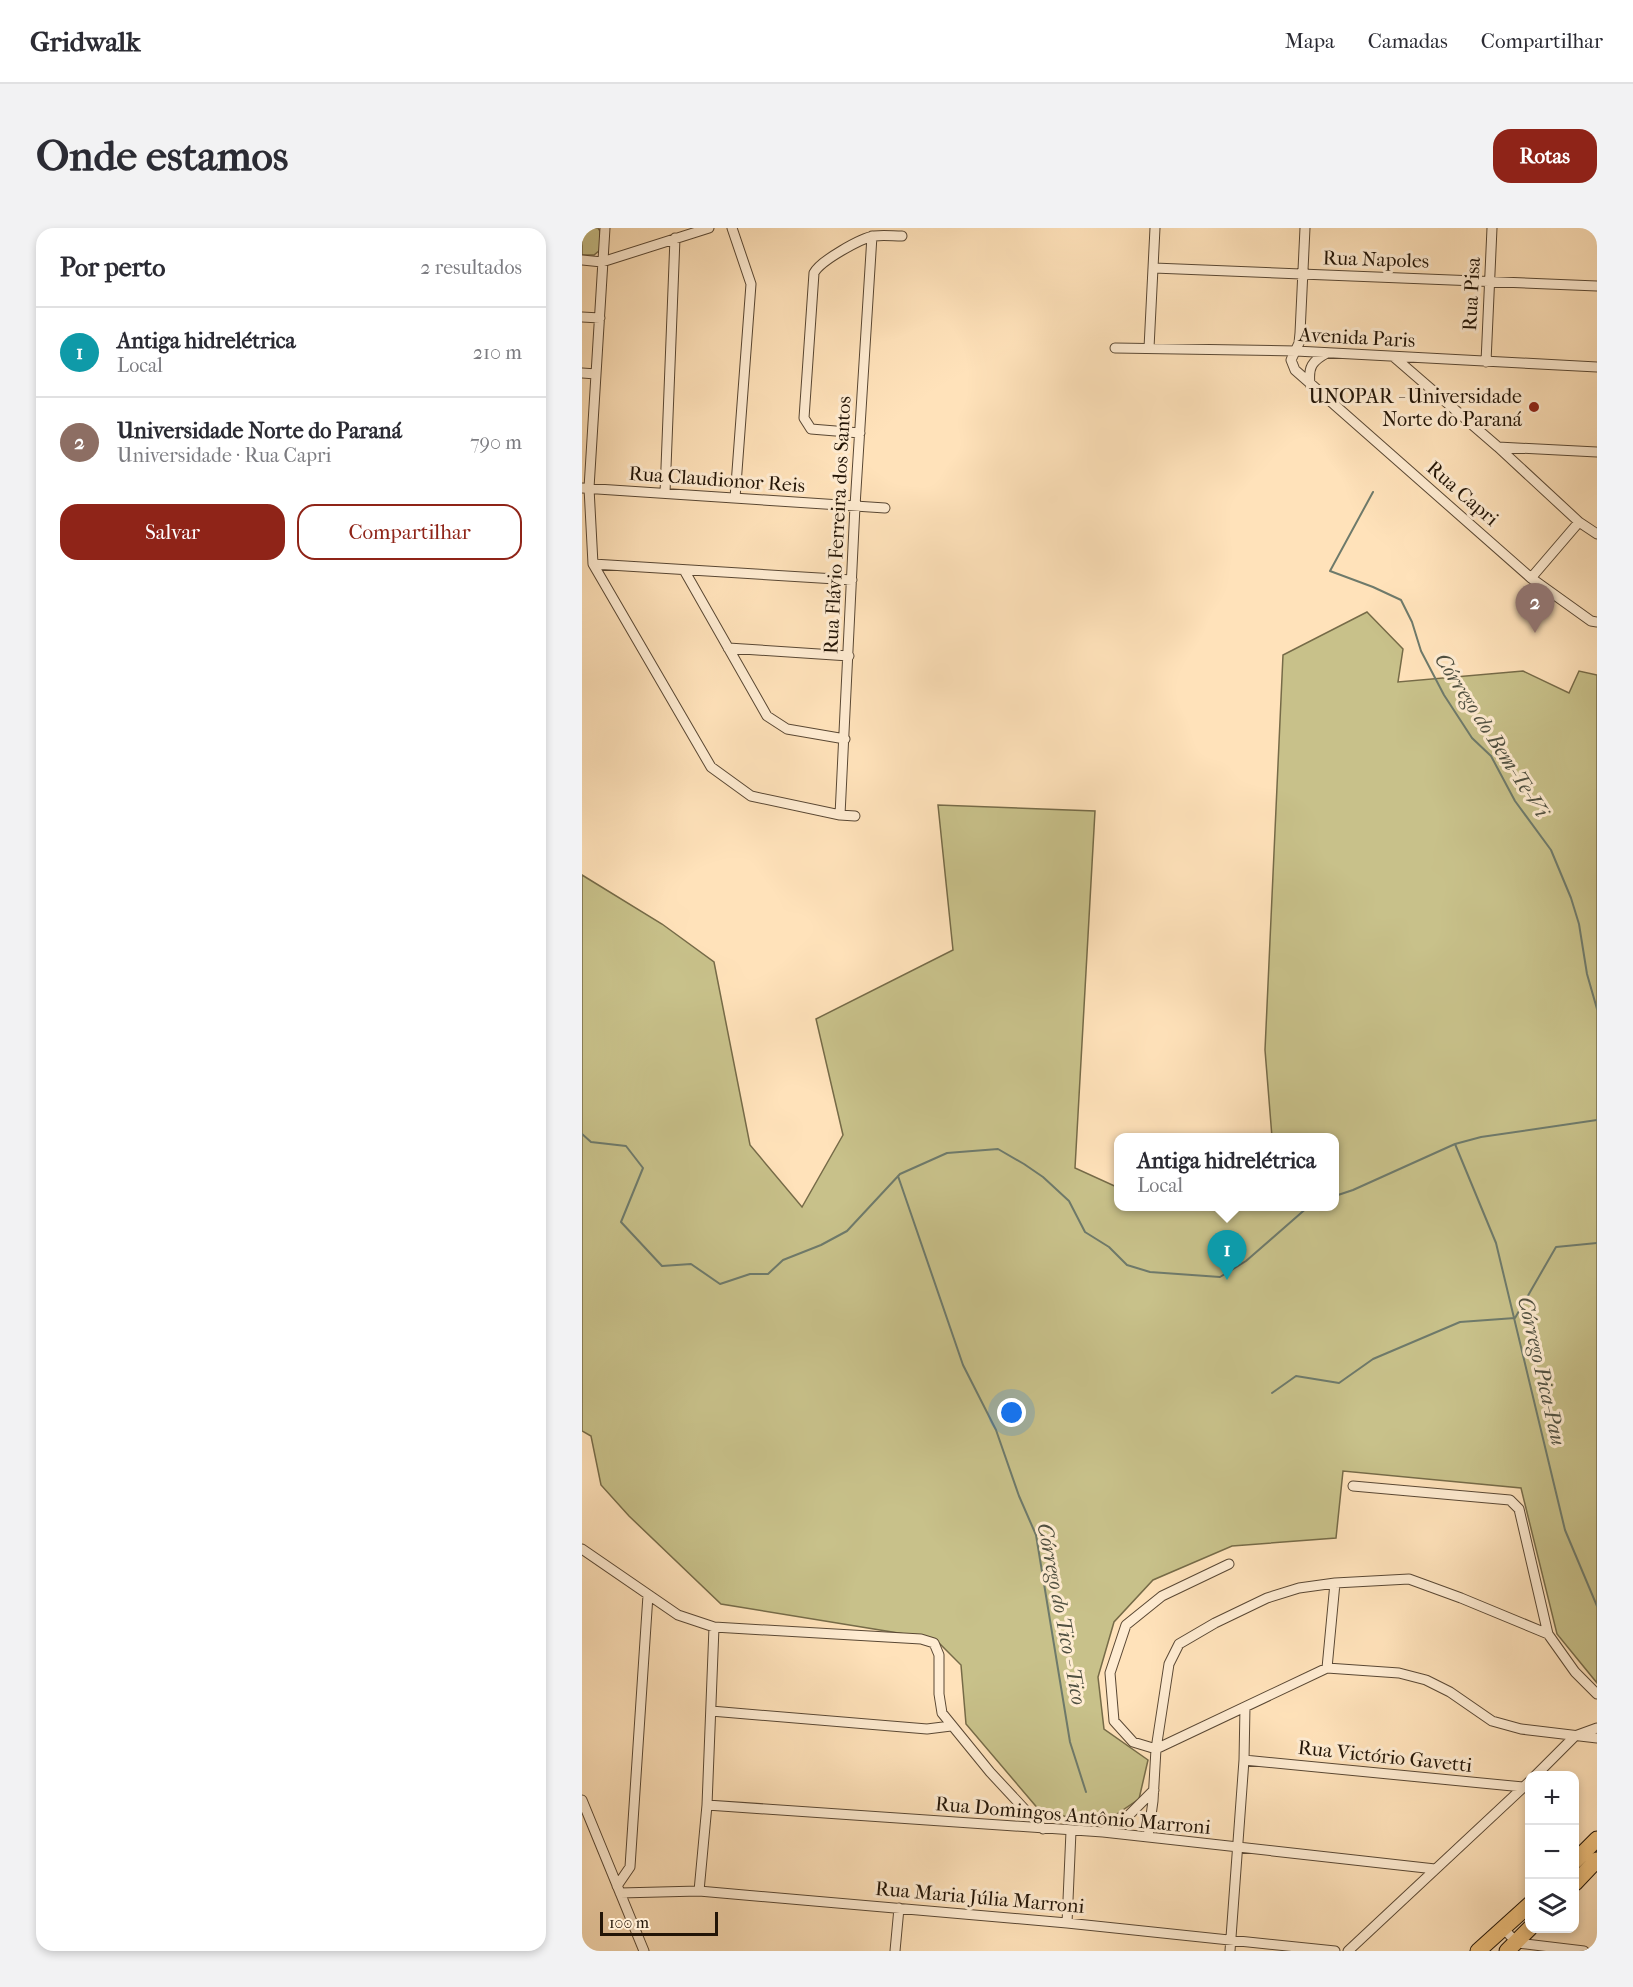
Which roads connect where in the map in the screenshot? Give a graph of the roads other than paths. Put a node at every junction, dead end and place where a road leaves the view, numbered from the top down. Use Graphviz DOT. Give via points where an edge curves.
graph roads {
  1 [pos="605,228"];
  2 [pos="709,228"];
  3 [pos="732,228"];
  4 [pos="1155,228"];
  5 [pos="1305,228"];
  6 [pos="1492,228"];
  7 [pos="872,236"];
  8 [pos="902,236"];
  9 [pos="675,238"];
  10 [pos="582,260"];
  11 [pos="602,262"];
  12 [pos="1154,268"];
  13 [pos="1304,274"];
  14 [pos="1490,282"];
  15 [pos="1597,286"];
  16 [pos="582,317"];
  17 [pos="600,318"];
  18 [pos="1115,348"];
  19 [pos="1149,348"];
  20 [pos="1296,351"];
  21 [pos="1327,353"];
  22 [pos="1394,357"];
  23 [pos="1485,362"];
  24 [pos="1597,367"];
  25 [pos="582,373"];
  26 [pos="596,374"];
  27 [pos="1310,384"];
  28 [pos="582,430"];
  29 [pos="592,431"];
  30 [pos="860,433"];
  31 [pos="1498,447"];
  32 [pos="1597,452"];
  33 [pos="585,488"];
  34 [pos="665,493"];
  35 [pos="735,498"];
  36 [pos="855,506"];
  37 [pos="885,508"];
  38 [pos="1579,522"];
  39 [pos="1597,534"];
  40 [pos="593,564"];
  41 [pos="684,570"];
  42 [pos="1532,578"];
  43 [pos="852,580"];
  44 [pos="1597,622"];
  45 [pos="728,648"];
  46 [pos="849,656"];
  47 [pos="845,740"];
  48 [pos="840,815"];
  49 [pos="855,816"];
  50 [pos="1353,1486"];
  51 [pos="582,1549"];
  52 [pos="1229,1564"];
  53 [pos="1335,1583"];
  54 [pos="648,1595"];
  55 [pos="714,1628"];
  56 [pos="1548,1634"];
  57 [pos="1327,1668"];
  58 [pos="1597,1694"];
  59 [pos="1245,1707"];
  60 [pos="711,1711"];
  61 [pos="951,1726"];
  62 [pos="1597,1728"];
  63 [pos="1575,1736"];
  64 [pos="1597,1738"];
  65 [pos="1156,1749"];
  66 [pos="1244,1760"];
  67 [pos="1540,1771"];
  68 [pos="1525,1784"];
  69 [pos="1525,1785"];
  70 [pos="1154,1790"];
  71 [pos="582,1800"];
  72 [pos="707,1805"];
  73 [pos="1043,1829"];
  74 [pos="1071,1831"];
  75 [pos="1103,1832"];
  76 [pos="1148,1837"];
  77 [pos="1597,1839"];
  78 [pos="1237,1848"];
  79 [pos="1579,1857"];
  80 [pos="1597,1860"];
  81 [pos="1435,1869"];
  82 [pos="1579,1879"];
  83 [pos="619,1890"];
  84 [pos="699,1891"];
  85 [pos="899,1908"];
  86 [pos="1525,1908"];
  87 [pos="1067,1923"];
  88 [pos="1503,1928"];
  89 [pos="1526,1933"];
  90 [pos="1230,1939"];
  91 [pos="1512,1947"];
  92 [pos="644,1951"];
  93 [pos="894,1951"];
  94 [pos="1230,1951"];
  95 [pos="1335,1951"];
  96 [pos="1348,1951"];
  97 [pos="1478,1951"];
  98 [pos="1584,1951"];
  1 -- 11 [label="street"];
  2 -- 9 [label="street"];
  3 -- 35 [label="street" via="751,284"];
  4 -- 12 [label="street"];
  5 -- 13 [label="street, Rua Capri"];
  6 -- 14 [label="street, Rua Pisa"];
  7 -- 8 [label="street"];
  7 -- 30 [label="street, Rua Flávio Ferreira dos Santos"];
  7 -- 30 [label="street" via="826,260 814,273 804,418 811,429"];
  9 -- 11 [label="street"];
  9 -- 34 [label="street"];
  10 -- 11 [label="street"];
  11 -- 17 [label="street"];
  12 -- 13 [label="street, Rua Napoles"];
  12 -- 19 [label="street"];
  13 -- 14 [label="street, Rua Napoles"];
  13 -- 20 [label="street, Rua Capri"];
  14 -- 15 [label="street, Rua Napoles"];
  14 -- 23 [label="street, Rua Pisa"];
  16 -- 17 [label="street"];
  17 -- 26 [label="street"];
  18 -- 19 [label="street, Avenida Paris"];
  19 -- 20 [label="street, Avenida Paris"];
  20 -- 21 [label="street, Avenida Paris"];
  20 -- 27 [label="street, Rua Capri" via="1292,365"];
  21 -- 22 [label="street, Avenida Paris"];
  21 -- 27 [label="street" via="1312,363"];
  22 -- 23 [label="street, Avenida Paris"];
  22 -- 31 [label="street"];
  23 -- 24 [label="street, Avenida Paris"];
  25 -- 26 [label="street"];
  26 -- 29 [label="street"];
  27 -- 42 [label="street, Rua Capri"];
  28 -- 29 [label="street"];
  29 -- 33 [label="street"];
  30 -- 36 [label="street, Rua Flávio Ferreira dos Santos"];
  31 -- 32 [label="street"];
  31 -- 38 [label="street"];
  33 -- 34 [label="street, Rua Claudionor Reis"];
  33 -- 40 [label="street"];
  34 -- 35 [label="street, Rua Claudionor Reis"];
  35 -- 36 [label="street, Rua Claudionor Reis"];
  36 -- 37 [label="street, Rua Claudionor Reis"];
  36 -- 43 [label="street, Rua Flávio Ferreira dos Santos"];
  38 -- 39 [label="street"];
  38 -- 42 [label="street"];
  40 -- 41 [label="street"];
  40 -- 48 [label="street" via="711,767 751,796"];
  41 -- 43 [label="street"];
  41 -- 45 [label="street"];
  42 -- 44 [label="street, Rua Capri"];
  43 -- 46 [label="street, Rua Flávio Ferreira dos Santos"];
  45 -- 46 [label="street"];
  45 -- 47 [label="street" via="767,716 787,729"];
  46 -- 47 [label="street, Rua Flávio Ferreira dos Santos"];
  47 -- 48 [label="street, Rua Flávio Ferreira dos Santos"];
  48 -- 49 [label="street"];
  50 -- 56 [label="street" via="1510,1500 1520,1509"];
  51 -- 54 [label="street"];
  52 -- 65 [label="street" via="1162,1596 1126,1626 1110,1673 1114,1721 1132,1742"];
  53 -- 56 [label="street" via="1409,1579"];
  53 -- 57 [label="street"];
  53 -- 65 [label="street" via="1267,1598 1179,1644 1168,1664"];
  54 -- 55 [label="street" via="678,1615"];
  54 -- 83 [label="street" via="630,1867"];
  55 -- 60 [label="street"];
  55 -- 61 [label="street" via="921,1639 934,1643 939,1654 940,1709"];
  56 -- 58 [label="street" via="1575,1672"];
  57 -- 59 [label="street"];
  57 -- 63 [label="street" via="1399,1673 1426,1680 1492,1720 1521,1729"];
  59 -- 65 [label="street"];
  59 -- 66 [label="street"];
  60 -- 61 [label="street" via="927,1730"];
  60 -- 72 [label="street"];
  61 -- 73 [label="street"];
  62 -- 63 [label="street"];
  63 -- 64 [label="street"];
  63 -- 67 [label="street"];
  65 -- 70 [label="street"];
  66 -- 68 [label="street, Rua Victório Gavetti"];
  66 -- 78 [label="street"];
  69 -- 81 [label="street"];
  70 -- 75 [label="street" via="1122,1822"];
  70 -- 76 [label="street"];
  71 -- 83 [label="street"];
  72 -- 73 [label="street, Rua Domingos Antônio Marroni"];
  72 -- 84 [label="street"];
  73 -- 74 [label="street, Rua Domingos Antônio Marroni"];
  74 -- 75 [label="street, Rua Domingos Antônio Marroni"];
  74 -- 87 [label="street"];
  75 -- 76 [label="street, Rua Domingos Antônio Marroni"];
  76 -- 78 [label="street, Rua Domingos Antônio Marroni"];
  77 -- 79 [label="main road"];
  78 -- 81 [label="street, Rua Domingos Antônio Marroni"];
  78 -- 90 [label="street"];
  80 -- 82 [label="main road"];
  81 -- 96 [label="street"];
  83 -- 84 [label="street, Rua Maria Júlia Marroni"];
  83 -- 92 [label="street"];
  84 -- 85 [label="street, Rua Maria Júlia Marroni"];
  85 -- 87 [label="street, Rua Maria Júlia Marroni"];
  85 -- 93 [label="street"];
  86 -- 88 [label="main road"];
  87 -- 90 [label="street, Rua Maria Júlia Marroni"];
  88 -- 91 [label="street"];
  88 -- 97 [label="main road"];
  89 -- 91 [label="main road"];
  90 -- 94 [label="street"];
  90 -- 95 [label="street, Rua Maria Júlia Marroni"];
  91 -- 98 [label="street"];
}
